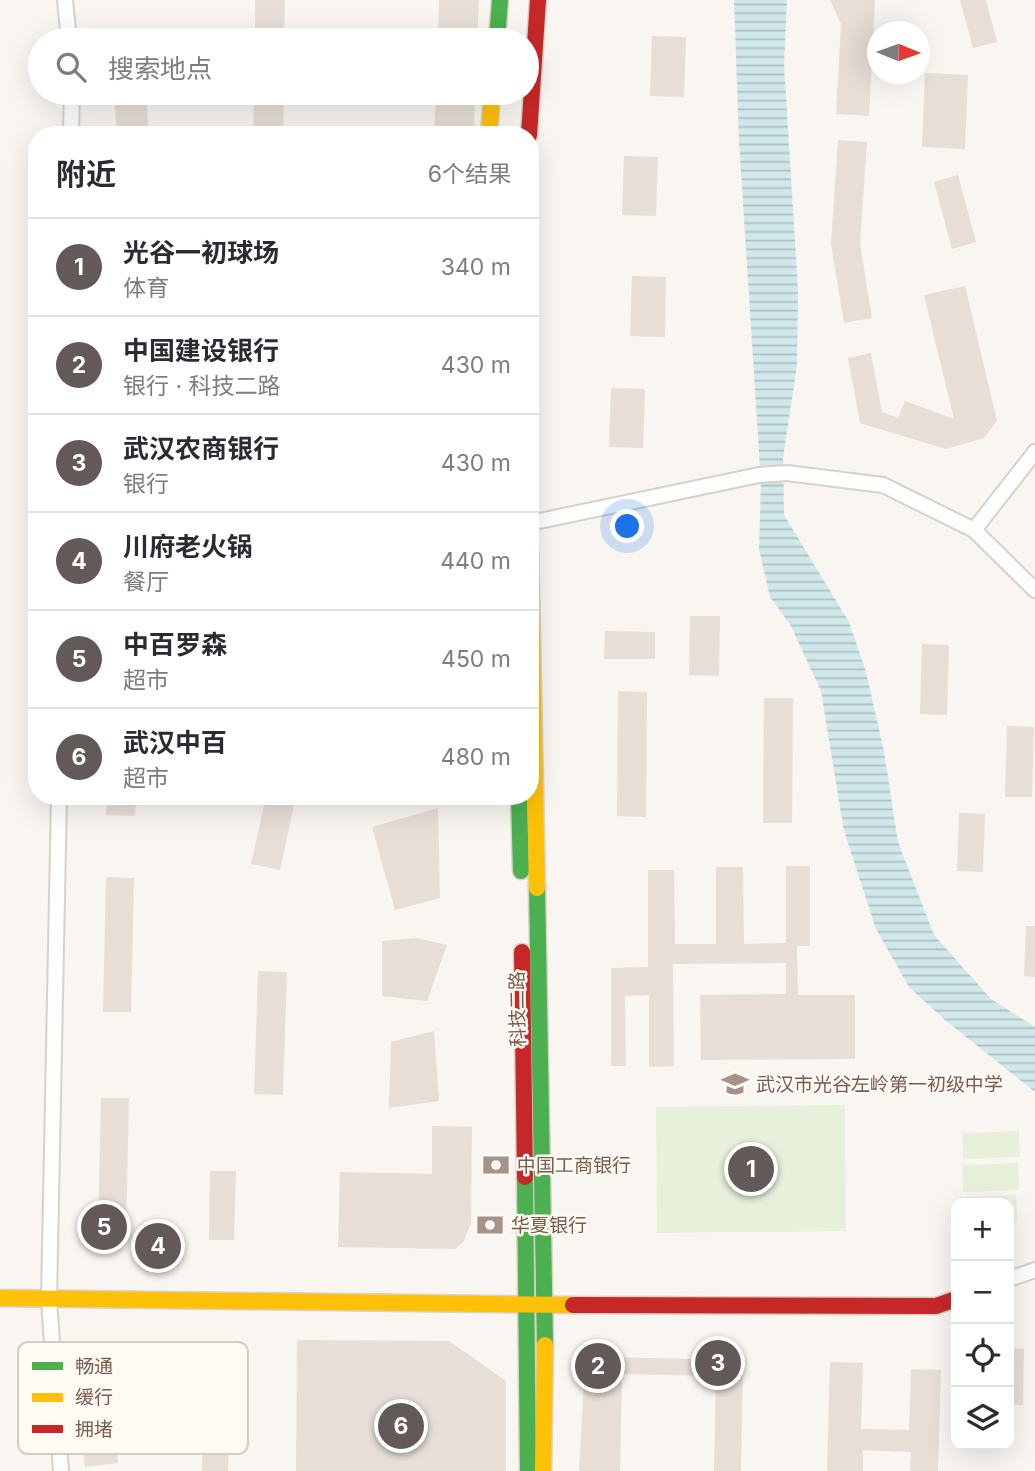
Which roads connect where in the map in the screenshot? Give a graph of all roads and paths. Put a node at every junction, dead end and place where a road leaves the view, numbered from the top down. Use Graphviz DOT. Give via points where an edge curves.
graph roads {
  1 [pos="65,0"];
  2 [pos="500,0"];
  3 [pos="538,0"];
  4 [pos="68,28"];
  5 [pos="498,28"];
  6 [pos="535,28"];
  7 [pos="72,105"];
  8 [pos="491,105"];
  9 [pos="530,105"];
  10 [pos="71,126"];
  11 [pos="490,126"];
  12 [pos="529,126"];
  13 [pos="1035,452"];
  14 [pos="539,521"];
  15 [pos="974,530"];
  16 [pos="1035,590"];
  17 [pos="60,805"];
  18 [pos="519,805"];
  19 [pos="535,805"];
  20 [pos="1035,1270"];
  21 [pos="1014,1277"];
  22 [pos="0,1298"];
  23 [pos="49,1300"];
  24 [pos="951,1301"];
  25 [pos="526,1306"];
  26 [pos="545,1307"];
  27 [pos="52,1342"];
  28 [pos="528,1471"];
  29 [pos="543,1471"];
  1 -- 4 [label="street"];
  2 -- 5 [label="street"];
  3 -- 6 [label="street"];
  7 -- 10 [label="street"];
  8 -- 11 [label="street"];
  9 -- 12 [label="street"];
  13 -- 15 [label="street"];
  14 -- 15 [label="street" via="682,489 787,473 883,485"];
  15 -- 16 [label="street"];
  17 -- 23 [label="street"];
  18 -- 25 [label="street, 科技二路"];
  19 -- 26 [label="street, 科技二路"];
  20 -- 21 [label="street"];
  22 -- 23 [label="street"];
  23 -- 25 [label="street"];
  23 -- 27 [label="street"];
  24 -- 26 [label="street" via="923,1307"];
  25 -- 26 [label="street"];
  25 -- 28 [label="street, 科技二路"];
  26 -- 29 [label="street, 科技二路"];
}
